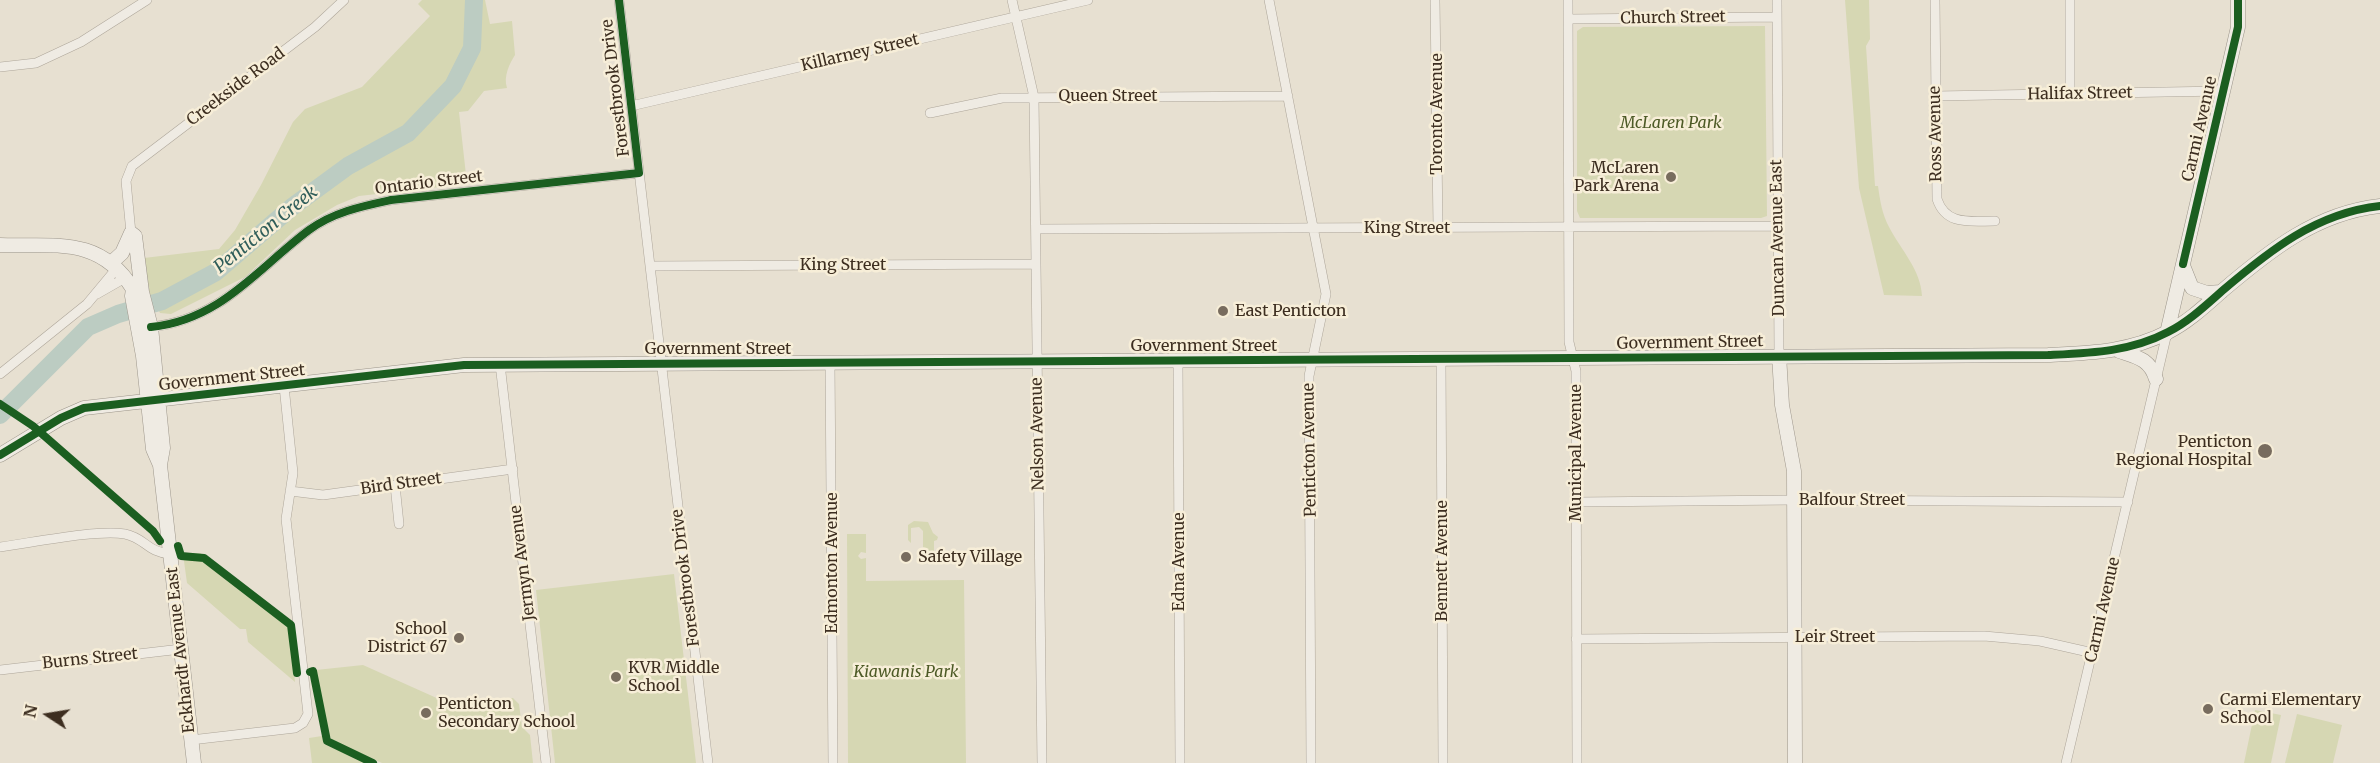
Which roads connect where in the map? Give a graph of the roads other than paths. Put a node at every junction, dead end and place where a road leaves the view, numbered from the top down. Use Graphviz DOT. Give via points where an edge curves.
graph roads {
  1 [pos="147,0"];
  2 [pos="344,0"];
  3 [pos="619,0"];
  4 [pos="1012,0"];
  5 [pos="1088,0"];
  6 [pos="1269,0"];
  7 [pos="1435,0"];
  8 [pos="1568,0"];
  9 [pos="1777,0"];
  10 [pos="1935,0"];
  11 [pos="2070,0"];
  12 [pos="2238,0"];
  13 [pos="1016,17"];
  14 [pos="1777,17"];
  15 [pos="1569,19"];
  16 [pos="0,67"];
  17 [pos="2223,91"];
  18 [pos="2070,94"];
  19 [pos="1034,96"];
  20 [pos="1288,96"];
  21 [pos="1936,96"];
  22 [pos="631,106"];
  23 [pos="930,113"];
  24 [pos="639,173"];
  25 [pos="2380,206"];
  26 [pos="1995,221"];
  27 [pos="1778,226"];
  28 [pos="1438,228"];
  29 [pos="1569,228"];
  30 [pos="1314,229"];
  31 [pos="1036,230"];
  32 [pos="131,233"];
  33 [pos="0,245"];
  34 [pos="1036,264"];
  35 [pos="2183,264"];
  36 [pos="650,266"];
  37 [pos="127,281"];
  38 [pos="2221,292"];
  39 [pos="146,321"];
  40 [pos="2167,333"];
  41 [pos="2117,351"];
  42 [pos="1779,355"];
  43 [pos="1573,358"];
  44 [pos="1441,359"];
  45 [pos="1037,360"];
  46 [pos="1178,360"];
  47 [pos="1313,360"];
  48 [pos="830,362"];
  49 [pos="661,363"];
  50 [pos="500,364"];
  51 [pos="0,374"];
  52 [pos="2156,379"];
  53 [pos="284,387"];
  54 [pos="153,401"];
  55 [pos="0,455"];
  56 [pos="513,470"];
  57 [pos="395,485"];
  58 [pos="290,491"];
  59 [pos="1794,500"];
  60 [pos="1576,502"];
  61 [pos="2128,502"];
  62 [pos="399,524"];
  63 [pos="0,547"];
  64 [pos="170,554"];
  65 [pos="1794,638"];
  66 [pos="1576,639"];
  67 [pos="181,649"];
  68 [pos="2093,653"];
  69 [pos="0,669"];
  70 [pos="191,740"];
  71 [pos="194,763"];
  72 [pos="546,763"];
  73 [pos="708,763"];
  74 [pos="833,763"];
  75 [pos="1042,763"];
  76 [pos="1180,763"];
  77 [pos="1311,763"];
  78 [pos="1443,763"];
  79 [pos="1577,763"];
  80 [pos="1795,763"];
  81 [pos="2067,763"];
  1 -- 16 [label="street" via="81,42 36,63"];
  2 -- 32 [label="street, Creekside Road" via="315,27 139,160 128,173 126,195"];
  3 -- 22 [label="street, Forestbrook Drive"];
  4 -- 13 [label="street, Nelson Avenue"];
  5 -- 13 [label="street, Killarney Street"];
  6 -- 20 [label="street, Penticton Avenue"];
  7 -- 28 [label="street, Toronto Avenue"];
  8 -- 15 [label="street, Municipal Avenue"];
  9 -- 14 [label="street, Duncan Avenue East"];
  10 -- 21 [label="street, Ross Avenue"];
  11 -- 18 [label="street"];
  12 -- 17 [label="street, Carmi Avenue" via="2238,27"];
  13 -- 19 [label="street, Nelson Avenue"];
  13 -- 22 [label="street, Killarney Street"];
  14 -- 15 [label="street, Church Street"];
  14 -- 27 [label="street, Duncan Avenue East"];
  15 -- 29 [label="street, Municipal Avenue"];
  17 -- 18 [label="street, Halifax Street"];
  17 -- 35 [label="street, Carmi Avenue"];
  18 -- 21 [label="street, Halifax Street"];
  19 -- 20 [label="street, Queen Street"];
  19 -- 23 [label="street, Queen Street" via="1002,98"];
  19 -- 31 [label="street, Nelson Avenue"];
  20 -- 30 [label="street, Penticton Avenue"];
  21 -- 26 [label="street, Ross Avenue" via="1937,199 1941,211 1952,220"];
  22 -- 24 [label="street, Forestbrook Drive"];
  24 -- 36 [label="street, Forestbrook Drive"];
  24 -- 39 [label="street, Ontario Street" via="354,207 311,229 242,289 210,309 164,326"];
  25 -- 38 [label="street, Government Street" via="2331,218 2298,232"];
  27 -- 29 [label="street, King Street"];
  27 -- 42 [label="street, Duncan Avenue East"];
  28 -- 29 [label="street, King Street"];
  28 -- 30 [label="street, King Street"];
  29 -- 43 [label="street, Municipal Avenue" via="1569,342"];
  30 -- 31 [label="street, King Street"];
  30 -- 47 [label="street, Penticton Avenue" via="1327,298"];
  31 -- 34 [label="street, Nelson Avenue"];
  32 -- 37 [label="street" via="122,253"];
  32 -- 37 [label="street, Eckhardt Avenue East" via="135,236"];
  33 -- 37 [label="street" via="75,246"];
  34 -- 36 [label="street, King Street"];
  34 -- 45 [label="street, Nelson Avenue"];
  35 -- 38 [label="street" via="2192,288"];
  35 -- 40 [label="street, Carmi Avenue"];
  36 -- 49 [label="street, Forestbrook Drive"];
  37 -- 39 [label="street, Eckhardt Avenue East"];
  37 -- 51 [label="street" via="97,294"];
  38 -- 40 [label="street, Government Street"];
  39 -- 54 [label="street, Eckhardt Avenue East"];
  40 -- 41 [label="street, Government Street"];
  40 -- 52 [label="street, Carmi Avenue"];
  41 -- 42 [label="street, Government Street" via="2048,355"];
  41 -- 52 [label="street" via="2143,358"];
  42 -- 43 [label="street, Government Street"];
  42 -- 59 [label="street, Duncan Avenue East" via="1782,405 1792,449"];
  43 -- 44 [label="street, Government Street"];
  43 -- 60 [label="street, Municipal Avenue"];
  44 -- 47 [label="street, Government Street"];
  44 -- 78 [label="street, Bennett Avenue"];
  45 -- 46 [label="street, Government Street"];
  45 -- 48 [label="street, Government Street"];
  45 -- 75 [label="street, Nelson Avenue"];
  46 -- 47 [label="street, Government Street"];
  46 -- 76 [label="street, Edna Avenue"];
  47 -- 77 [label="street, Penticton Avenue" via="1309,376"];
  48 -- 49 [label="street, Government Street"];
  48 -- 74 [label="street, Edmonton Avenue"];
  49 -- 50 [label="street, Government Street"];
  49 -- 73 [label="street, Forestbrook Drive"];
  50 -- 53 [label="street, Government Street" via="436,367"];
  50 -- 56 [label="street, Jermyn Avenue"];
  52 -- 61 [label="street, Carmi Avenue"];
  53 -- 54 [label="street, Government Street"];
  53 -- 58 [label="street" via="293,464"];
  54 -- 55 [label="street, Government Street" via="84,408"];
  54 -- 64 [label="street, Eckhardt Avenue East" via="163,448 160,465"];
  56 -- 57 [label="street, Bird Street"];
  56 -- 72 [label="street, Jermyn Avenue"];
  57 -- 58 [label="street, Bird Street" via="314,495"];
  57 -- 62 [label="street"];
  58 -- 70 [label="street" via="286,519 308,714 295,728"];
  59 -- 60 [label="street, Balfour Street"];
  59 -- 61 [label="street, Balfour Street"];
  59 -- 65 [label="street, Duncan Avenue East"];
  60 -- 66 [label="street, Municipal Avenue"];
  61 -- 68 [label="street, Carmi Avenue"];
  63 -- 64 [label="street" via="113,533 138,538 156,553"];
  64 -- 67 [label="street, Eckhardt Avenue East"];
  65 -- 66 [label="street, Leir Street"];
  65 -- 68 [label="street, Leir Street" via="1984,636 2040,641"];
  65 -- 80 [label="street, Duncan Avenue East"];
  66 -- 79 [label="street, Municipal Avenue"];
  67 -- 69 [label="street, Burns Street"];
  67 -- 70 [label="street, Eckhardt Avenue East"];
  68 -- 81 [label="street, Carmi Avenue"];
  70 -- 71 [label="street, Eckhardt Avenue East"];
}
